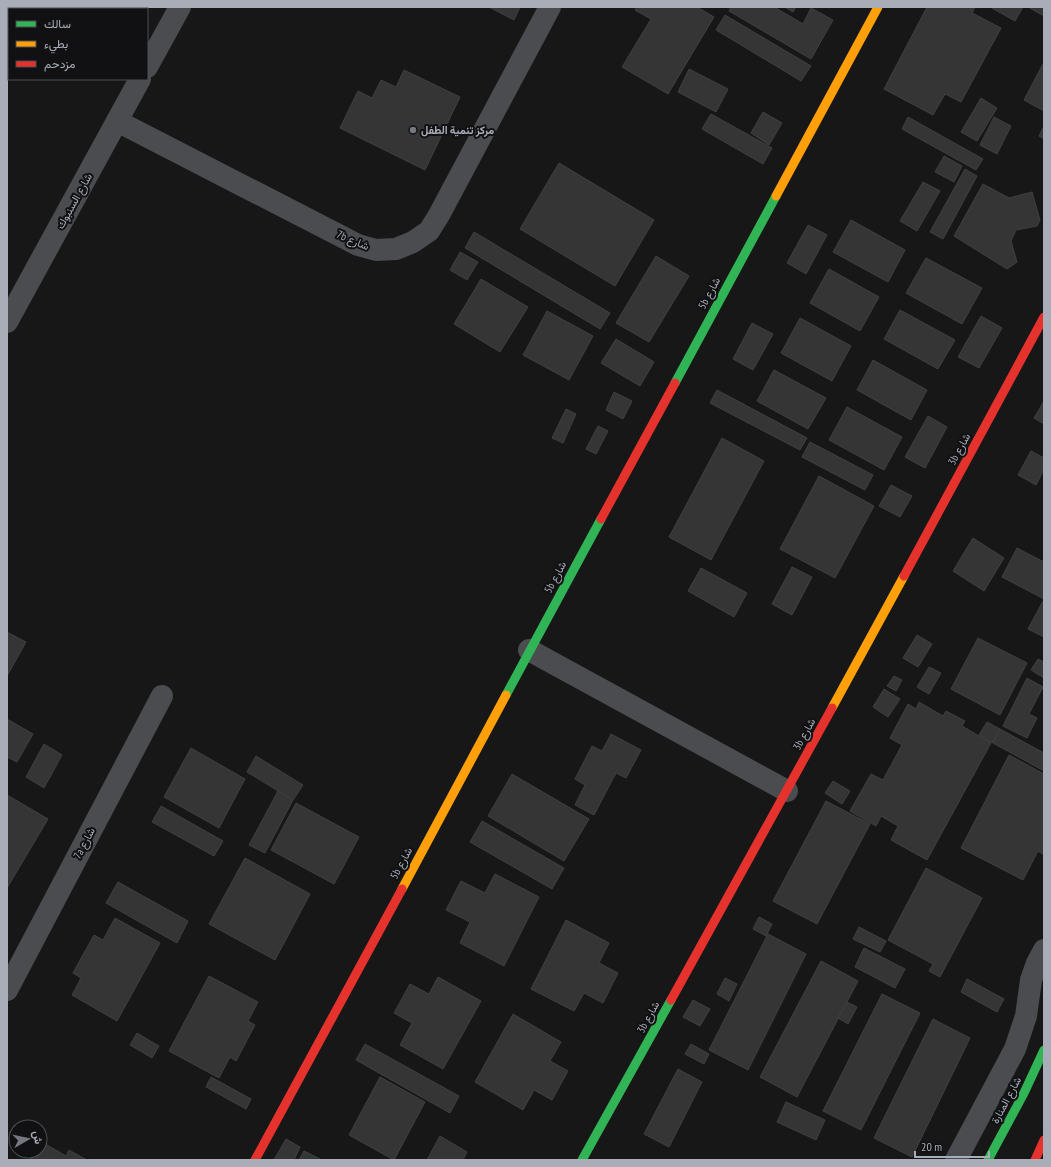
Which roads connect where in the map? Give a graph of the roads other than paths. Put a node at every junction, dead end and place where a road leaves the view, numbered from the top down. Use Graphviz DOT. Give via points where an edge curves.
graph roads {
  1 [pos="180,7"];
  2 [pos="550,7"];
  3 [pos="878,7"];
  4 [pos="148,64"];
  5 [pos="139,80"];
  6 [pos="117,121"];
  7 [pos="1044,317"];
  8 [pos="7,322"];
  9 [pos="529,650"];
  10 [pos="162,696"];
  11 [pos="787,791"];
  12 [pos="1044,950"];
  13 [pos="7,990"];
  14 [pos="1044,1050"];
  15 [pos="1044,1140"];
  16 [pos="986,1159"];
  17 [pos="255,1160"];
  18 [pos="582,1160"];
  19 [pos="956,1160"];
  20 [pos="1035,1160"];
  1 -- 4 [label="street"];
  2 -- 6 [label="street, 7b شارع" via="429,231 396,249 376,250 358,245"];
  3 -- 9 [label="street, 5b شارع"];
  5 -- 6 [label="street, شارع السنبوك"];
  6 -- 8 [label="street, شارع السنبوك"];
  7 -- 11 [label="street, 3b شارع"];
  9 -- 11 [label="street"];
  9 -- 17 [label="street, 5b شارع"];
  10 -- 13 [label="street, 7a شارع"];
  11 -- 18 [label="street, 3b شارع"];
  12 -- 19 [label="street" via="1031,980 1021,1032 1007,1064"];
  14 -- 16 [label="street, شارع المنارة" via="1024,1093"];
  15 -- 20 [label="street"];
}
